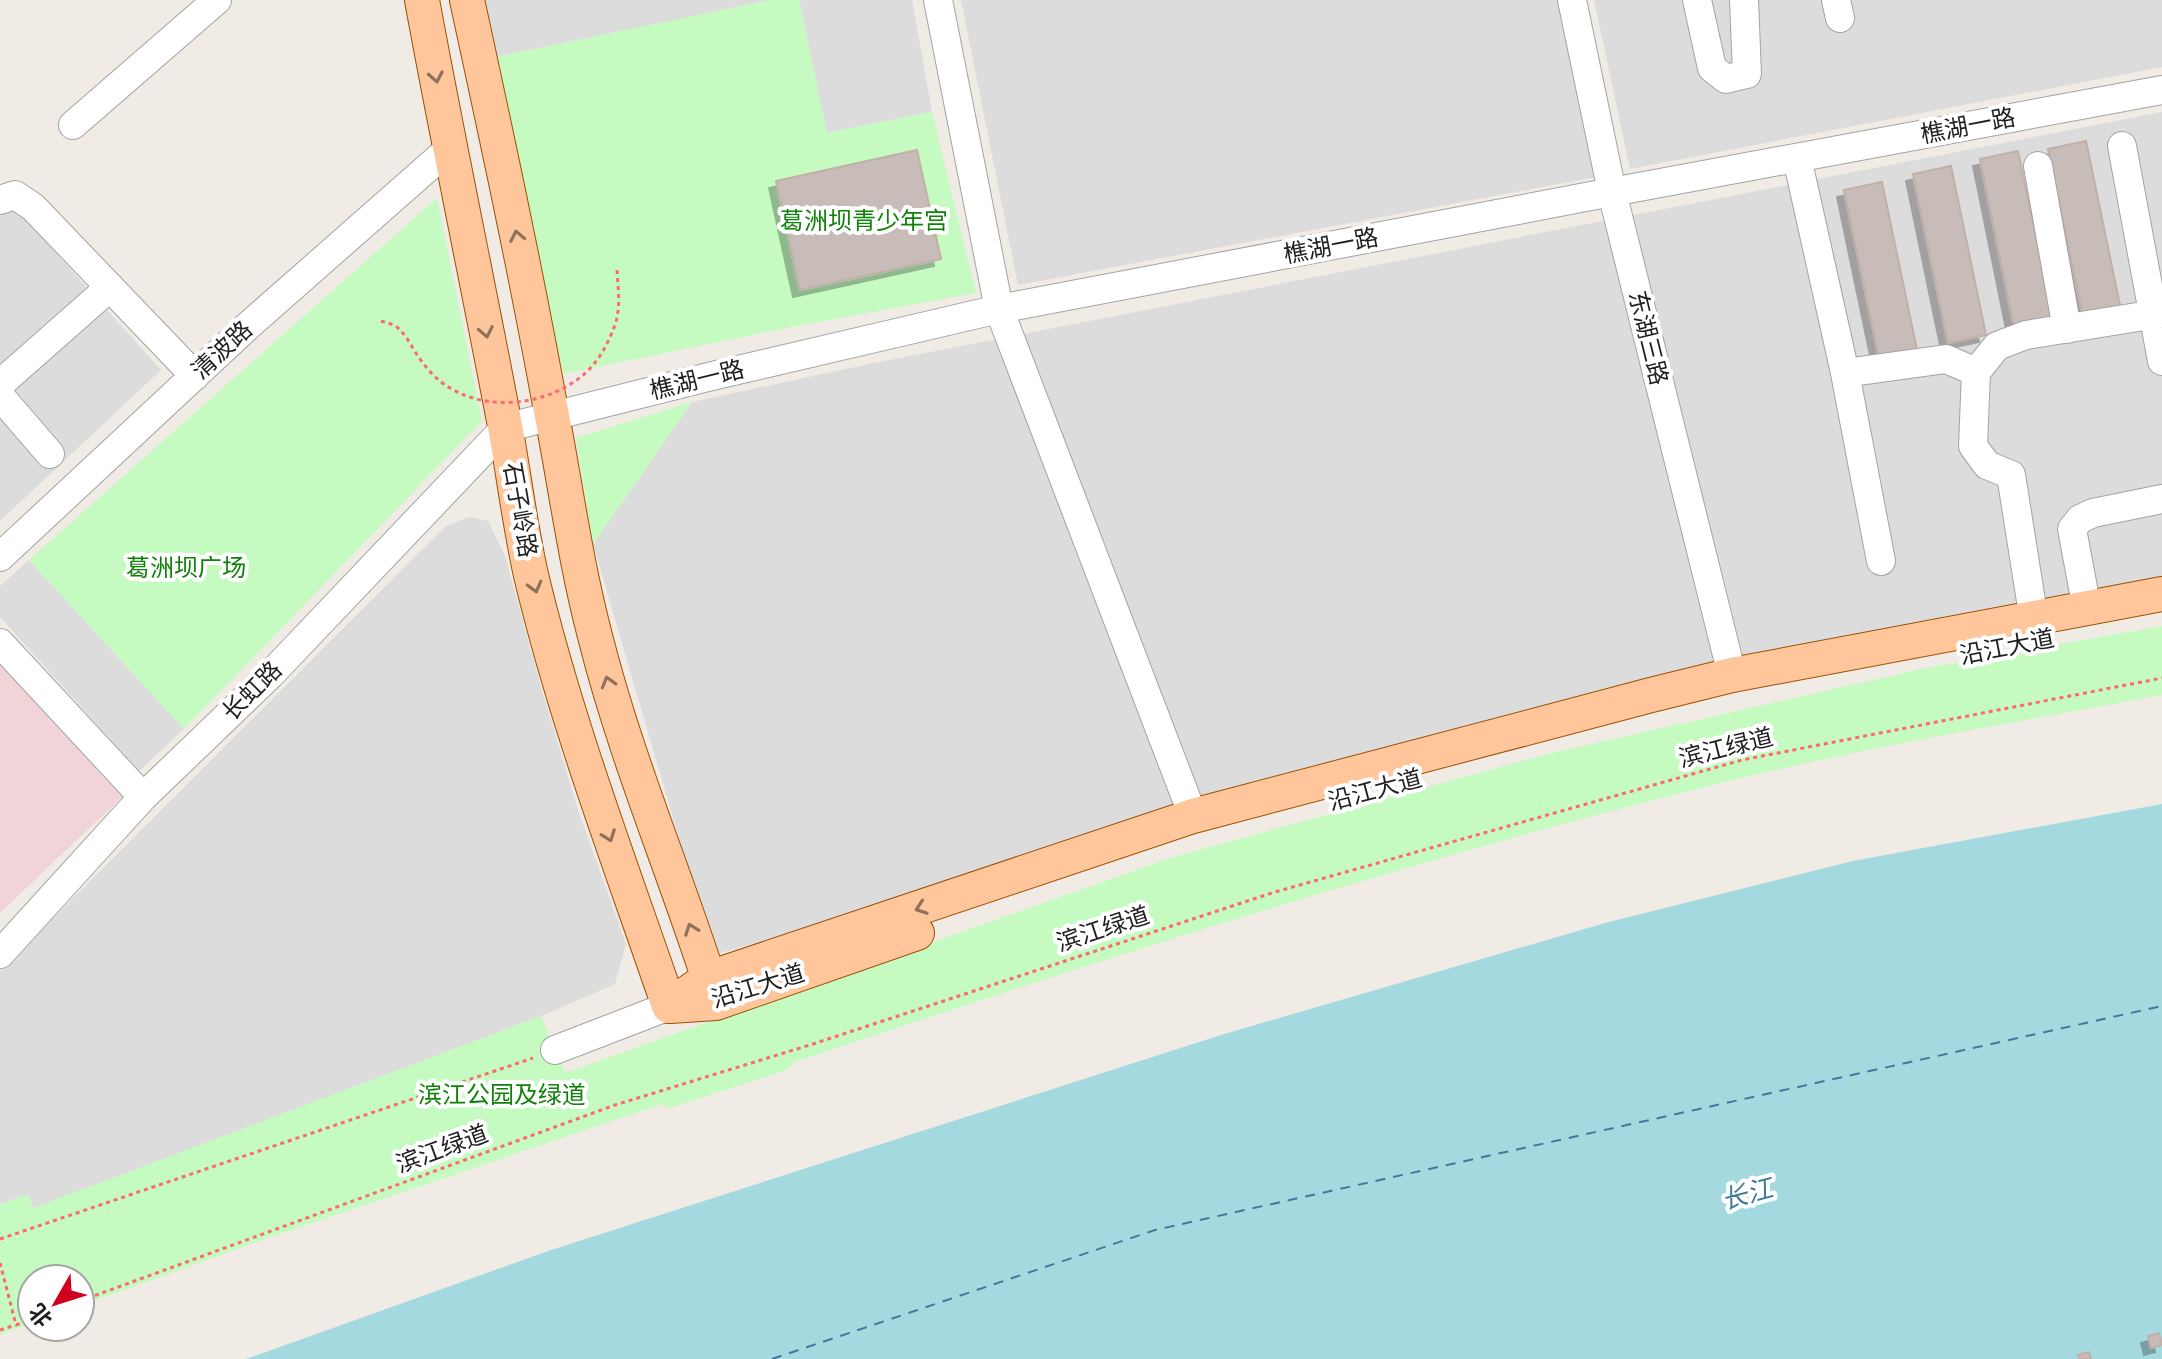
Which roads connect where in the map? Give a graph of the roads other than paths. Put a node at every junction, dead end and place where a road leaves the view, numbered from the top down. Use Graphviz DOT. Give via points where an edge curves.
graph roads {
  1 [pos="217,0"];
  2 [pos="422,0"];
  3 [pos="467,0"];
  4 [pos="938,0"];
  5 [pos="1572,0"];
  6 [pos="1697,0"];
  7 [pos="1744,0"];
  8 [pos="2162,90"];
  9 [pos="73,125"];
  10 [pos="2122,146"];
  11 [pos="449,149"];
  12 [pos="1797,158"];
  13 [pos="2038,166"];
  14 [pos="1612,192"];
  15 [pos="0,200"];
  16 [pos="110,287"];
  17 [pos="999,309"];
  18 [pos="2158,314"];
  19 [pos="2067,329"];
  20 [pos="2162,361"];
  21 [pos="1976,372"];
  22 [pos="1845,373"];
  23 [pos="195,376"];
  24 [pos="0,384"];
  25 [pos="0,396"];
  26 [pos="553,417"];
  27 [pos="505,428"];
  28 [pos="50,454"];
  29 [pos="2162,499"];
  30 [pos="0,557"];
  31 [pos="1881,561"];
  32 [pos="2162,594"];
  33 [pos="2087,609"];
  34 [pos="2162,618"];
  35 [pos="2034,620"];
  36 [pos="0,643"];
  37 [pos="1732,675"];
  38 [pos="143,797"];
  39 [pos="1193,816"];
  40 [pos="0,954"];
  41 [pos="713,990"];
  42 [pos="669,1006"];
  43 [pos="555,1050"];
  1 -- 9 [label="street"];
  2 -- 11 [label="main road, 石子岭路, one-way"];
  26 -- 3 [label="main road, 石子岭路, one-way"];
  4 -- 17 [label="street"];
  5 -- 14 [label="street, 东湖三路"];
  6 -- 7 [label="street" via="1712,68 1726,79 1747,74"];
  8 -- 12 [label="street, 樵湖一路"];
  10 -- 18 [label="street"];
  11 -- 23 [label="street, 清波路"];
  11 -- 27 [label="main road, 石子岭路, one-way"];
  12 -- 14 [label="street, 樵湖一路"];
  12 -- 22 [label="street"];
  13 -- 19 [label="street"];
  14 -- 17 [label="street, 樵湖一路"];
  14 -- 37 [label="street, 东湖三路"];
  15 -- 16 [label="street" via="15,195 33,207"];
  16 -- 23 [label="street"];
  16 -- 24 [label="street"];
  17 -- 26 [label="street, 樵湖一路"];
  17 -- 39 [label="street"];
  18 -- 19 [label="street"];
  18 -- 20 [label="street"];
  19 -- 21 [label="street" via="1997,346"];
  21 -- 22 [label="street" via="1946,359"];
  21 -- 35 [label="street" via="1973,446 1987,465 2011,475"];
  22 -- 31 [label="street"];
  23 -- 30 [label="street, 清波路"];
  25 -- 28 [label="street"];
  26 -- 27 [label="street, 樵湖一路"];
  41 -- 26 [label="main road, 石子岭路, one-way" via="633,768 595,636"];
  27 -- 38 [label="street, 长虹路" via="270,675"];
  27 -- 42 [label="main road, 石子岭路, one-way" via="531,574 567,706"];
  29 -- 33 [label="street" via="2093,513 2072,529"];
  32 -- 33 [label="main road, 沿江大道"];
  33 -- 35 [label="main road, 沿江大道"];
  34 -- 41 [label="main road, 沿江大道" via="1736,697 1522,749 1252,823"];
  35 -- 37 [label="main road, 沿江大道"];
  36 -- 38 [label="street"];
  37 -- 39 [label="main road, 沿江大道"];
  38 -- 40 [label="street, 长虹路"];
  39 -- 41 [label="main road, 沿江大道, one-way"];
  41 -- 42 [label="main road, 沿江大道"];
  42 -- 43 [label="street"];
}
